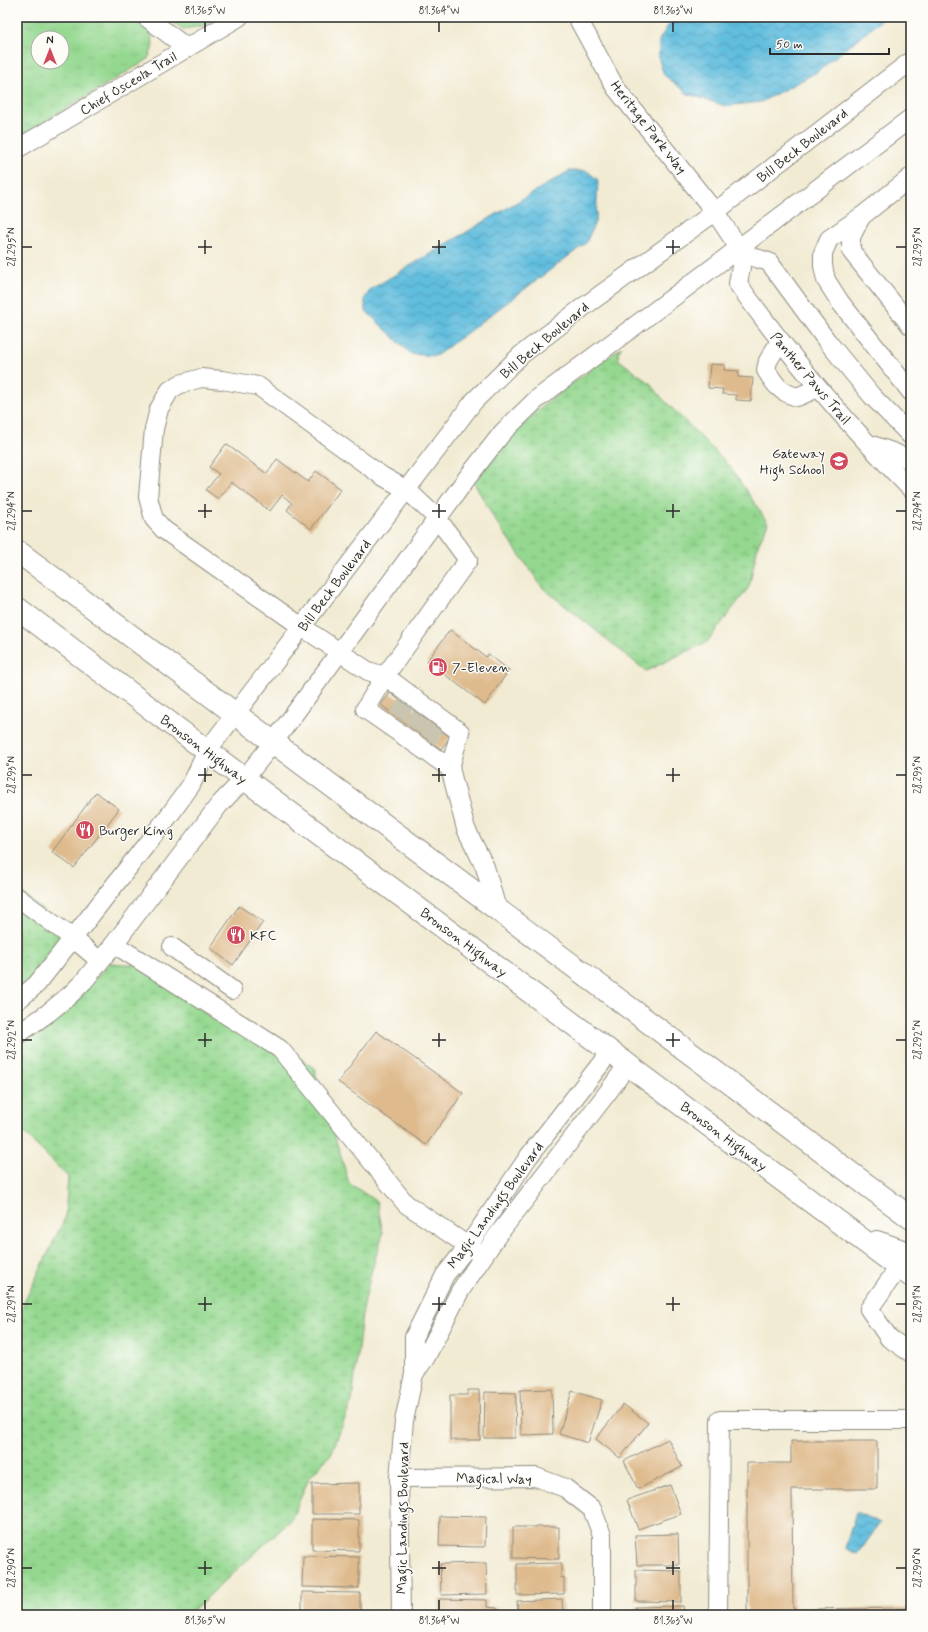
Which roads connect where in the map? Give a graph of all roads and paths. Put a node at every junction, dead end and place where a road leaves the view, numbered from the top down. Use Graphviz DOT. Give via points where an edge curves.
graph roads {
  1 [pos="146,17"];
  2 [pos="239,17"];
  3 [pos="577,17"];
  4 [pos="187,48"];
  5 [pos="911,61"];
  6 [pos="911,118"];
  7 [pos="17,149"];
  8 [pos="911,177"];
  9 [pos="715,212"];
  10 [pos="862,216"];
  11 [pos="741,251"];
  12 [pos="911,326"];
  13 [pos="780,341"];
  14 [pos="818,388"];
  15 [pos="911,392"];
  16 [pos="911,436"];
  17 [pos="866,443"];
  18 [pos="911,461"];
  19 [pos="911,489"];
  20 [pos="407,490"];
  21 [pos="437,518"];
  22 [pos="17,552"];
  23 [pos="17,608"];
  24 [pos="302,628"];
  25 [pos="340,652"];
  26 [pos="385,676"];
  27 [pos="401,711"];
  28 [pos="236,715"];
  29 [pos="416,722"];
  30 [pos="431,733"];
  31 [pos="273,743"];
  32 [pos="207,752"];
  33 [pos="450,768"];
  34 [pos="244,779"];
  35 [pos="17,897"];
  36 [pos="497,908"];
  37 [pos="74,939"];
  38 [pos="114,944"];
  39 [pos="172,947"];
  40 [pos="100,961"];
  41 [pos="232,990"];
  42 [pos="17,1001"];
  43 [pos="17,1035"];
  44 [pos="610,1052"];
  45 [pos="628,1064"];
  46 [pos="911,1218"];
  47 [pos="468,1246"];
  48 [pos="483,1256"];
  49 [pos="907,1265"];
  50 [pos="911,1353"];
  51 [pos="414,1374"];
  52 [pos="911,1420"];
  53 [pos="400,1478"];
  54 [pos="401,1615"];
  55 [pos="602,1615"];
  56 [pos="718,1615"];
  1 -- 4 [label="street"];
  2 -- 4 [label="street, Chief Osceola Trail"];
  3 -- 9 [label="street, Heritage Park Way" via="616,87"];
  4 -- 7 [label="street, Chief Osceola Trail"];
  5 -- 9 [label="street, Bill Beck Boulevard"];
  6 -- 11 [label="street"];
  8 -- 10 [label="street"];
  9 -- 11 [label="street"];
  9 -- 20 [label="street, Bill Beck Boulevard" via="521,355 474,401"];
  10 -- 12 [label="street" via="851,237 851,250"];
  10 -- 15 [label="street" via="829,239 822,253 822,266 826,280 840,302"];
  11 -- 13 [label="street, Panther Paws Trail" via="738,284"];
  11 -- 16 [label="street" via="769,262 827,341 872,396"];
  11 -- 21 [label="street" via="537,399 503,432"];
  13 -- 14 [label="street, Panther Paws Trail"];
  13 -- 14 [label="street" via="768,361 766,370 775,386 788,395 797,397"];
  14 -- 17 [label="street, Panther Paws Trail"];
  17 -- 18 [label="street"];
  17 -- 19 [label="street, Panther Paws Trail"];
  20 -- 21 [label="street"];
  20 -- 24 [label="street, Bill Beck Boulevard"];
  20 -- 24 [label="street" via="382,476 258,386 201,378 170,390 159,409 154,429 148,497 154,519 164,530"];
  21 -- 25 [label="street"];
  21 -- 26 [label="street" via="468,560"];
  22 -- 28 [label="highway"];
  23 -- 32 [label="highway, Bronson Highway"];
  24 -- 25 [label="street"];
  24 -- 28 [label="street, Bill Beck Boulevard"];
  25 -- 26 [label="street" via="368,671"];
  25 -- 31 [label="street"];
  26 -- 27 [label="street"];
  26 -- 27 [label="street" via="365,709"];
  27 -- 29 [label="street"];
  27 -- 29 [label="street"];
  28 -- 31 [label="highway"];
  28 -- 32 [label="street, Bill Beck Boulevard"];
  29 -- 30 [label="street"];
  29 -- 30 [label="street"];
  30 -- 33 [label="street"];
  30 -- 33 [label="street" via="460,732"];
  31 -- 34 [label="street"];
  31 -- 36 [label="highway"];
  32 -- 34 [label="highway, Bronson Highway"];
  32 -- 37 [label="street, Bill Beck Boulevard" via="191,784 175,807"];
  33 -- 36 [label="street" via="466,829 485,867"];
  34 -- 38 [label="street" via="219,805"];
  34 -- 44 [label="highway, Bronson Highway"];
  35 -- 37 [label="street"];
  36 -- 46 [label="highway"];
  37 -- 40 [label="street"];
  37 -- 42 [label="street, Bill Beck Boulevard" via="38,984"];
  38 -- 40 [label="street"];
  38 -- 47 [label="street" via="280,1049 406,1204"];
  39 -- 41 [label="street"];
  40 -- 43 [label="street" via="70,995"];
  44 -- 45 [label="highway, Bronson Highway"];
  44 -- 47 [label="street, Magic Landings Boulevard" via="529,1156"];
  45 -- 48 [label="street, Magic Landings Boulevard"];
  45 -- 49 [label="highway, Bronson Highway" via="857,1235"];
  47 -- 48 [label="street"];
  47 -- 51 [label="street, Magic Landings Boulevard" via="445,1275 414,1337"];
  48 -- 51 [label="street, Magic Landings Boulevard" via="460,1290 426,1357"];
  49 -- 50 [label="street" via="869,1309 888,1338"];
  51 -- 53 [label="street, Magic Landings Boulevard" via="404,1421"];
  52 -- 56 [label="street" via="720,1420"];
  53 -- 54 [label="street, Magic Landings Boulevard"];
  53 -- 55 [label="street, Magical Way" via="536,1477 565,1488 592,1509 602,1535"];
}
